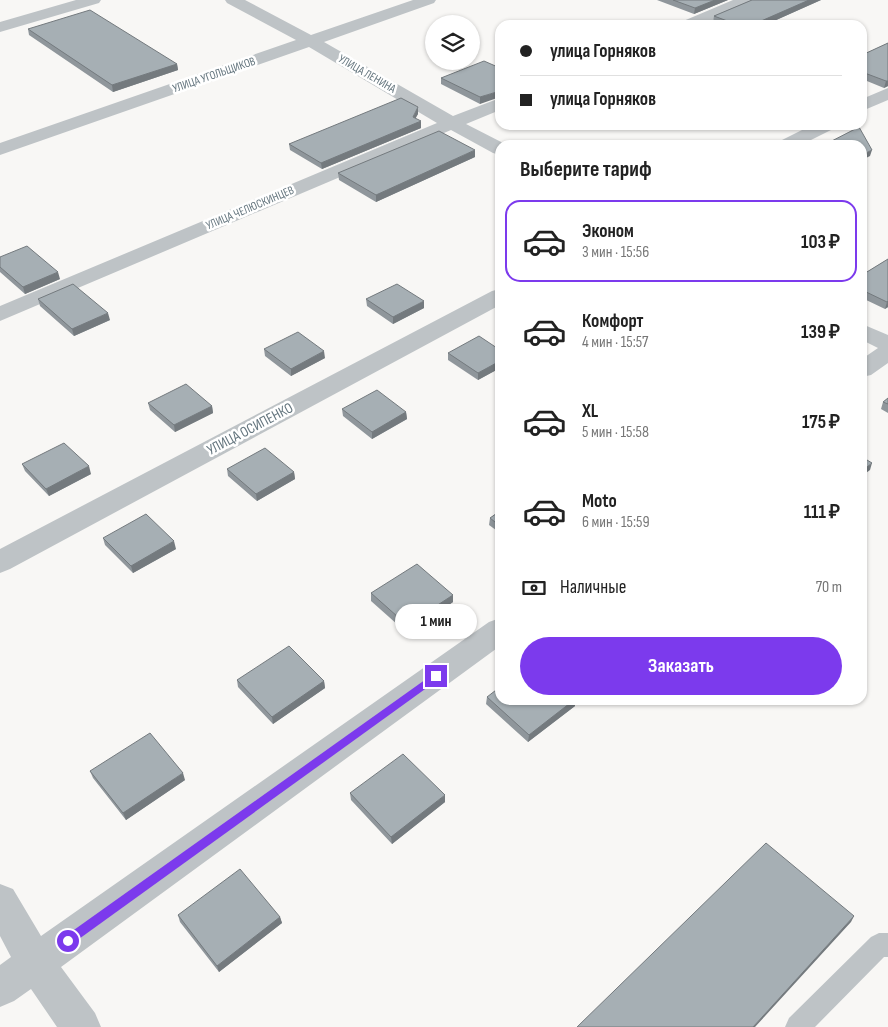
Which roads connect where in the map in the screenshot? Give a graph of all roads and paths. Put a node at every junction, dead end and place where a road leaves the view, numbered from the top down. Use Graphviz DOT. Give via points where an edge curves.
graph roads {
  1 [pos="93,0"];
  2 [pos="233,0"];
  3 [pos="428,0"];
  4 [pos="747,0"];
  5 [pos="698,20"];
  6 [pos="0,27"];
  7 [pos="312,42"];
  8 [pos="888,92"];
  9 [pos="867,103"];
  10 [pos="495,105"];
  11 [pos="451,123"];
  12 [pos="816,130"];
  13 [pos="797,140"];
  14 [pos="495,145"];
  15 [pos="0,149"];
  16 [pos="495,299"];
  17 [pos="0,314"];
  18 [pos="867,334"];
  19 [pos="888,344"];
  20 [pos="888,352"];
  21 [pos="867,367"];
  22 [pos="0,562"];
  23 [pos="495,634"];
  24 [pos="0,901"];
  25 [pos="888,945"];
  26 [pos="36,964"];
  27 [pos="0,988"];
  28 [pos="81,1027"];
  29 [pos="798,1027"];
  1 -- 6 [label="street"];
  2 -- 7 [label="street, УЛИЦА ЛЕНИНА"];
  3 -- 7 [label="street, УЛИЦА УГОЛЬЩИКОВ"];
  4 -- 5 [label="street"];
  7 -- 11 [label="street, УЛИЦА ЛЕНИНА"];
  7 -- 15 [label="street, УЛИЦА УГОЛЬЩИКОВ"];
  8 -- 9 [label="street"];
  10 -- 11 [label="street, УЛИЦА ЧЕЛЮСКИНЦЕВ"];
  11 -- 14 [label="street, УЛИЦА ЛЕНИНА"];
  11 -- 17 [label="street, УЛИЦА ЧЕЛЮСКИНЦЕВ"];
  12 -- 13 [label="street"];
  16 -- 22 [label="street, УЛИЦА ОСИПЕНКО"];
  18 -- 19 [label="street"];
  20 -- 21 [label="street"];
  23 -- 26 [label="street"];
  24 -- 26 [label="street"];
  25 -- 29 [label="lane" via="880,945"];
  26 -- 27 [label="street"];
  26 -- 28 [label="street"];
}
